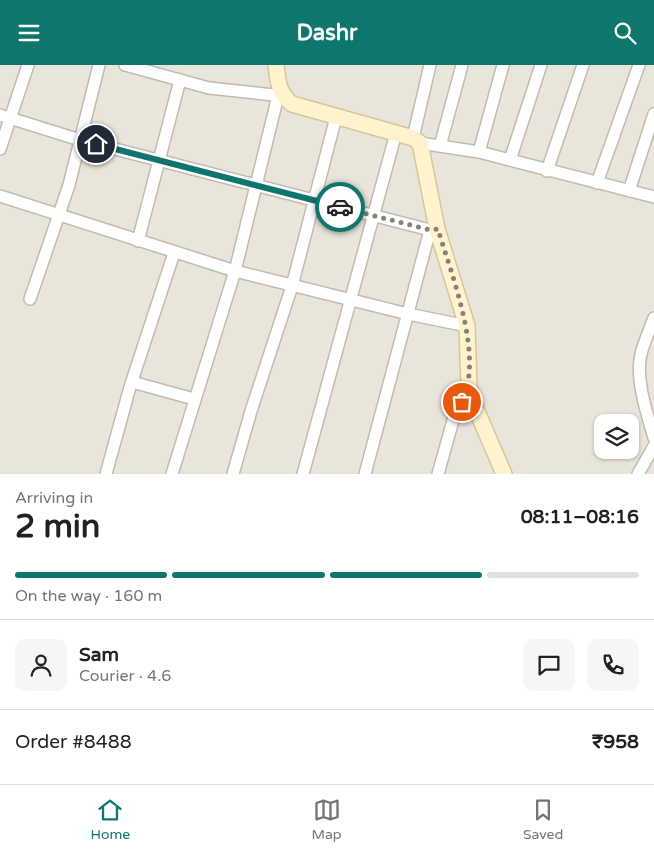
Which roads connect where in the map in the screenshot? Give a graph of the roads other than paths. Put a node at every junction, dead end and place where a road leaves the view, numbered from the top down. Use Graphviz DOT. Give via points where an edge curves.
graph roads {
  1 [pos="28,65"];
  2 [pos="99,65"];
  3 [pos="125,65"];
  4 [pos="276,65"];
  5 [pos="430,65"];
  6 [pos="462,65"];
  7 [pos="503,65"];
  8 [pos="541,65"];
  9 [pos="583,65"];
  10 [pos="640,65"];
  11 [pos="180,80"];
  12 [pos="280,96"];
  13 [pos="654,114"];
  14 [pos="5,117"];
  15 [pos="336,117"];
  16 [pos="396,133"];
  17 [pos="80,140"];
  18 [pos="417,140"];
  19 [pos="440,146"];
  20 [pos="0,149"];
  21 [pos="479,152"];
  22 [pos="159,160"];
  23 [pos="510,160"];
  24 [pos="547,171"];
  25 [pos="596,183"];
  26 [pos="258,185"];
  27 [pos="629,191"];
  28 [pos="0,196"];
  29 [pos="654,197"];
  30 [pos="316,200"];
  31 [pos="59,215"];
  32 [pos="373,216"];
  33 [pos="434,230"];
  34 [pos="138,241"];
  35 [pos="174,253"];
  36 [pos="235,271"];
  37 [pos="292,286"];
  38 [pos="30,299"];
  39 [pos="349,300"];
  40 [pos="408,314"];
  41 [pos="654,317"];
  42 [pos="466,326"];
  43 [pos="132,382"];
  44 [pos="469,387"];
  45 [pos="194,399"];
  46 [pos="654,437"];
  47 [pos="654,446"];
  48 [pos="106,474"];
  49 [pos="172,474"];
  50 [pos="233,474"];
  51 [pos="303,474"];
  52 [pos="366,474"];
  53 [pos="438,474"];
  54 [pos="504,474"];
  55 [pos="638,474"];
  1 -- 14 [label="street"];
  2 -- 17 [label="street"];
  3 -- 11 [label="street"];
  4 -- 12 [label="main road"];
  5 -- 18 [label="street"];
  6 -- 19 [label="street"];
  7 -- 21 [label="street"];
  8 -- 23 [label="street"];
  9 -- 24 [label="street"];
  10 -- 25 [label="street"];
  11 -- 12 [label="street" via="209,88"];
  11 -- 22 [label="street"];
  12 -- 15 [label="main road" via="292,104"];
  12 -- 26 [label="street"];
  13 -- 27 [label="street"];
  14 -- 17 [label="street"];
  14 -- 20 [label="street"];
  15 -- 16 [label="main road"];
  15 -- 30 [label="street"];
  16 -- 18 [label="main road"];
  16 -- 32 [label="street"];
  17 -- 22 [label="street"];
  17 -- 31 [label="street"];
  18 -- 19 [label="street"];
  18 -- 33 [label="main road"];
  19 -- 21 [label="street"];
  21 -- 23 [label="street"];
  22 -- 26 [label="street"];
  22 -- 34 [label="street"];
  23 -- 24 [label="street"];
  24 -- 25 [label="street"];
  25 -- 27 [label="street"];
  26 -- 30 [label="street"];
  26 -- 36 [label="street"];
  27 -- 29 [label="street"];
  28 -- 31 [label="street"];
  30 -- 32 [label="street"];
  30 -- 37 [label="street"];
  31 -- 34 [label="street"];
  31 -- 38 [label="street"];
  32 -- 33 [label="street"];
  32 -- 39 [label="street"];
  33 -- 40 [label="street"];
  33 -- 42 [label="main road"];
  34 -- 35 [label="street"];
  35 -- 36 [label="street"];
  35 -- 43 [label="street"];
  36 -- 37 [label="street"];
  36 -- 45 [label="street"];
  37 -- 39 [label="street"];
  37 -- 50 [label="street"];
  39 -- 40 [label="street"];
  39 -- 51 [label="street"];
  40 -- 42 [label="street"];
  40 -- 52 [label="street"];
  41 -- 46 [label="street" via="640,364 645,408"];
  42 -- 44 [label="main road"];
  43 -- 45 [label="street"];
  43 -- 48 [label="street"];
  44 -- 53 [label="street" via="454,417"];
  44 -- 54 [label="main road"];
  45 -- 49 [label="street"];
  47 -- 55 [label="street"];
}
